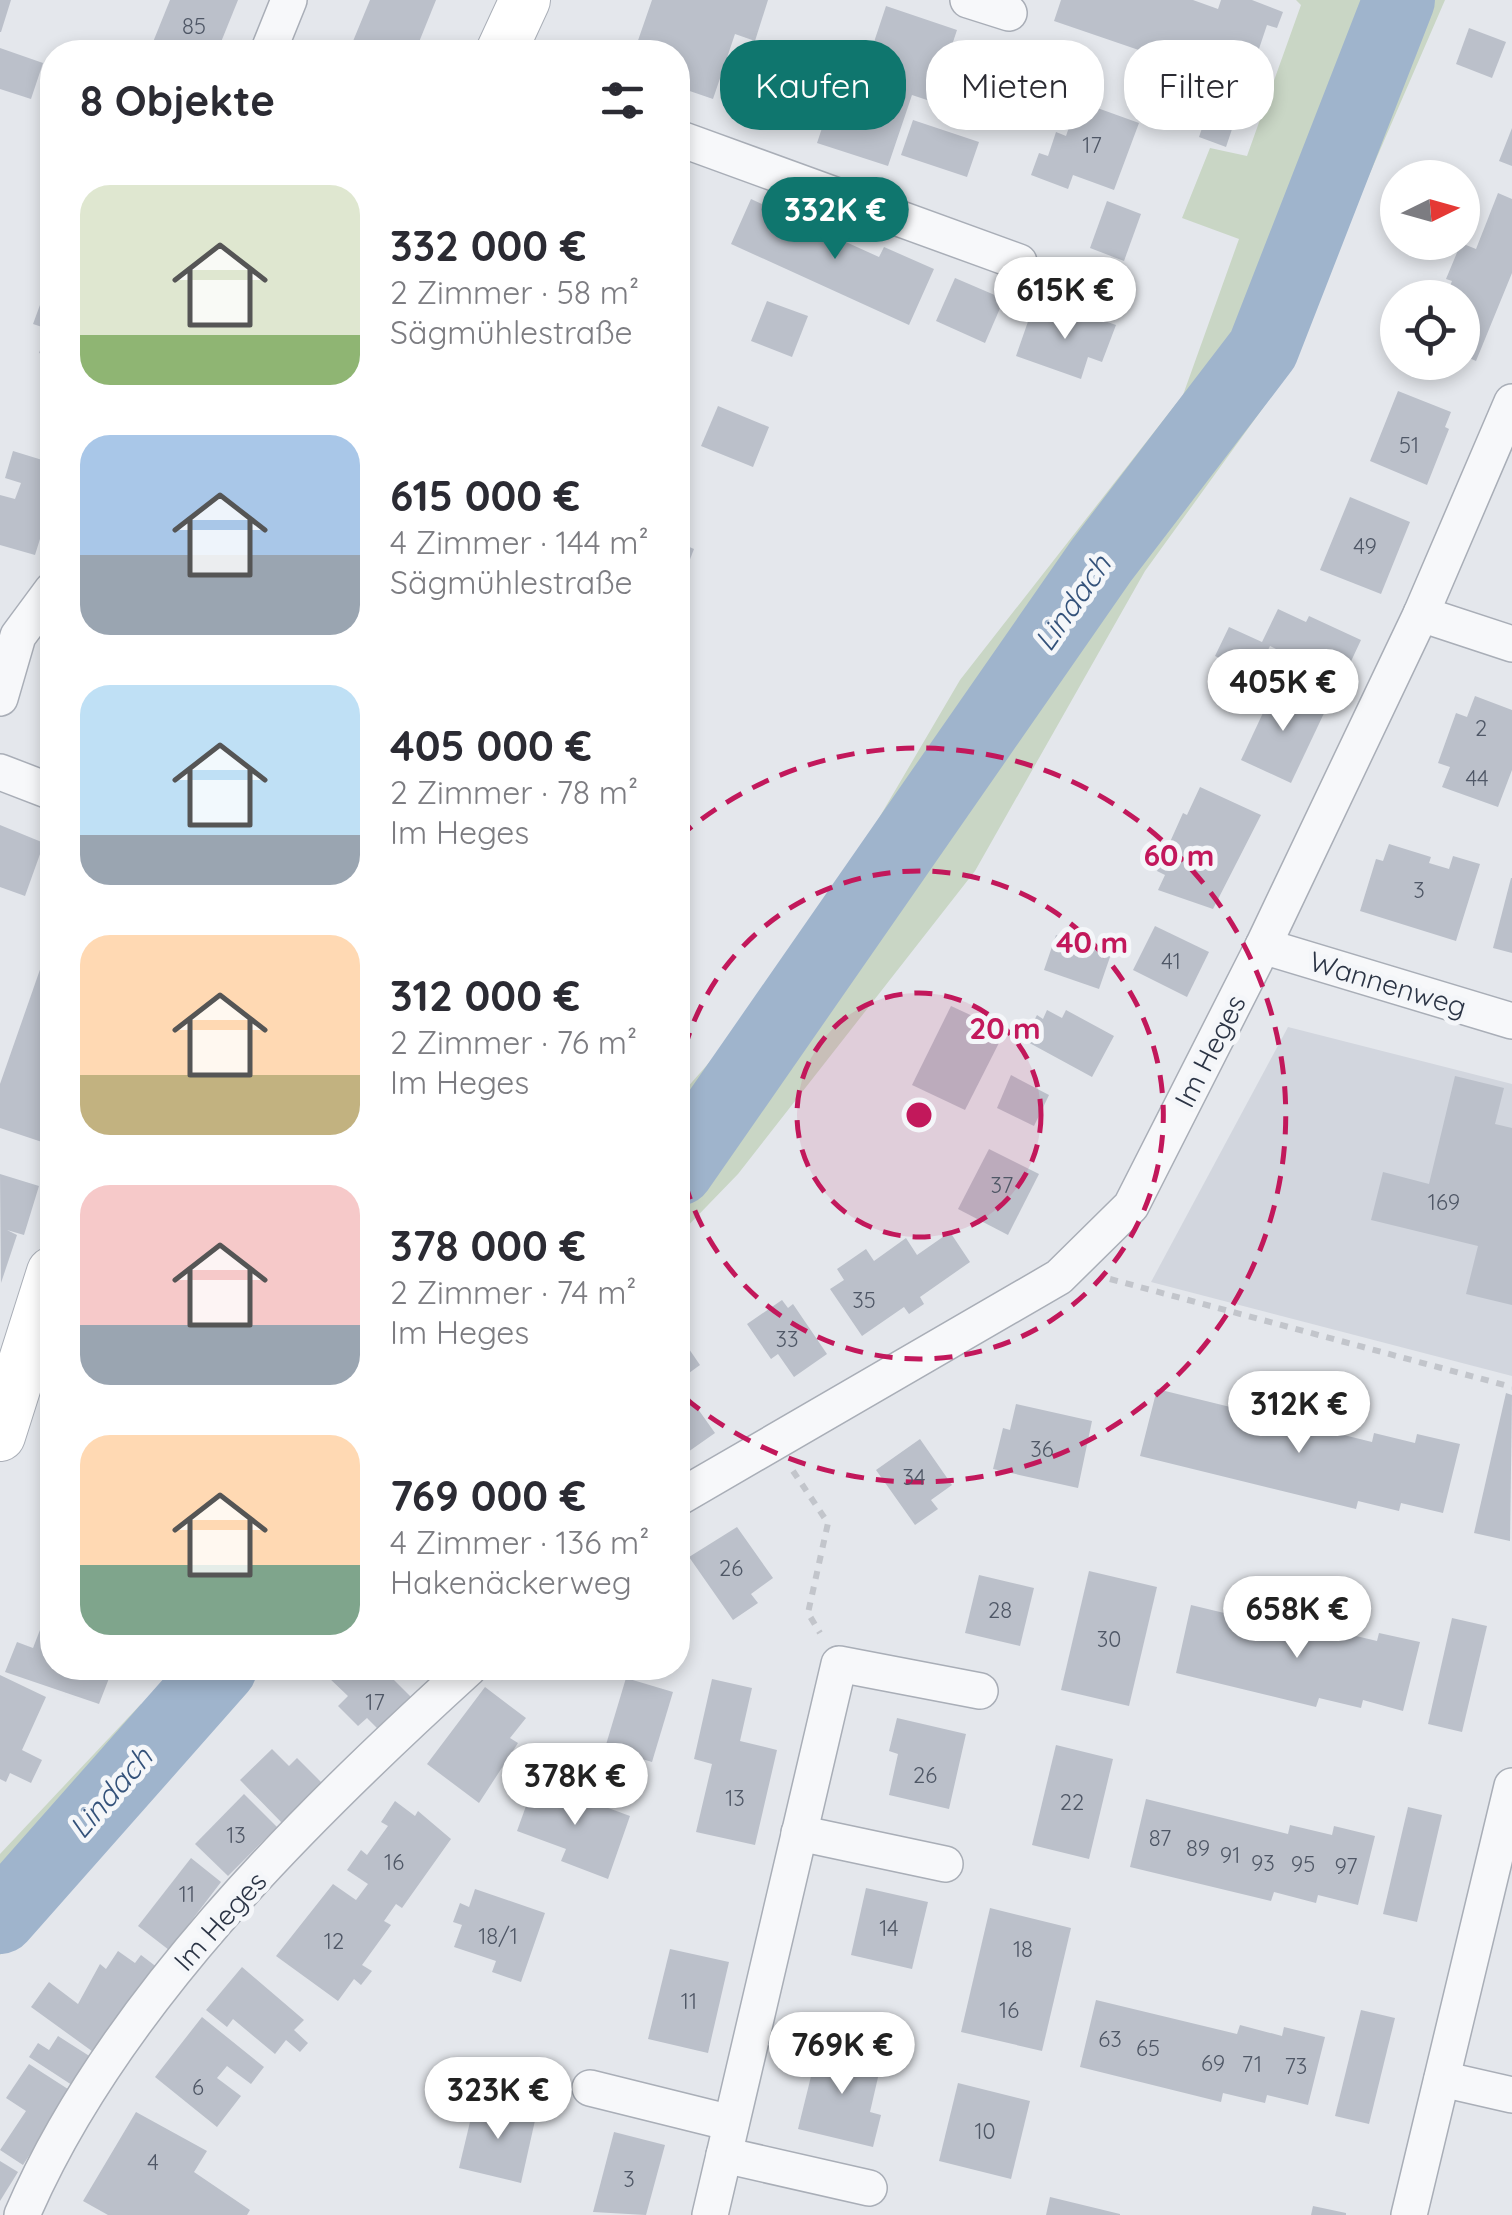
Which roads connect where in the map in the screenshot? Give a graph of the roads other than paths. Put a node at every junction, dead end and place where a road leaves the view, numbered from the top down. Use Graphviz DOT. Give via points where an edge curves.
graph roads {
  1 [pos="289,0"];
  2 [pos="525,0"];
  3 [pos="968,0"];
  4 [pos="1009,13"];
  5 [pos="273,40"];
  6 [pos="507,40"];
  7 [pos="690,142"];
  8 [pos="1020,262"];
  9 [pos="1512,402"];
  10 [pos="29,601"];
  11 [pos="1421,614"];
  12 [pos="1512,644"];
  13 [pos="0,698"];
  14 [pos="0,772"];
  15 [pos="40,787"];
  16 [pos="1263,946"];
  17 [pos="1512,1022"];
  18 [pos="40,1310"];
  19 [pos="0,1436"];
  20 [pos="690,1491"];
  21 [pos="457,1680"];
  22 [pos="980,1691"];
  23 [pos="1512,1786"];
  24 [pos="799,1834"];
  25 [pos="946,1864"];
  26 [pos="1442,2079"];
  27 [pos="590,2088"];
  28 [pos="1512,2095"];
  29 [pos="728,2139"];
  30 [pos="870,2188"];
  31 [pos="22,2215"];
  32 [pos="710,2215"];
  33 [pos="1410,2215"];
  1 -- 5 [label="street"];
  2 -- 6 [label="main road"];
  3 -- 4 [label="street"];
  7 -- 8 [label="street"];
  9 -- 11 [label="street, Im Heges"];
  10 -- 13 [label="street"];
  11 -- 12 [label="street"];
  11 -- 16 [label="street, Im Heges"];
  14 -- 15 [label="street"];
  16 -- 17 [label="street, Wannenweg"];
  16 -- 20 [label="street, Im Heges" via="1130,1206 1080,1258"];
  18 -- 19 [label="main road"];
  21 -- 31 [label="street, Im Heges" via="360,1768 180,1963 86,2098"];
  22 -- 24 [label="street" via="838,1664"];
  23 -- 26 [label="street"];
  24 -- 25 [label="street"];
  24 -- 29 [label="street"];
  26 -- 28 [label="street"];
  26 -- 33 [label="street"];
  27 -- 29 [label="street"];
  29 -- 30 [label="street"];
  29 -- 32 [label="street"];
}
